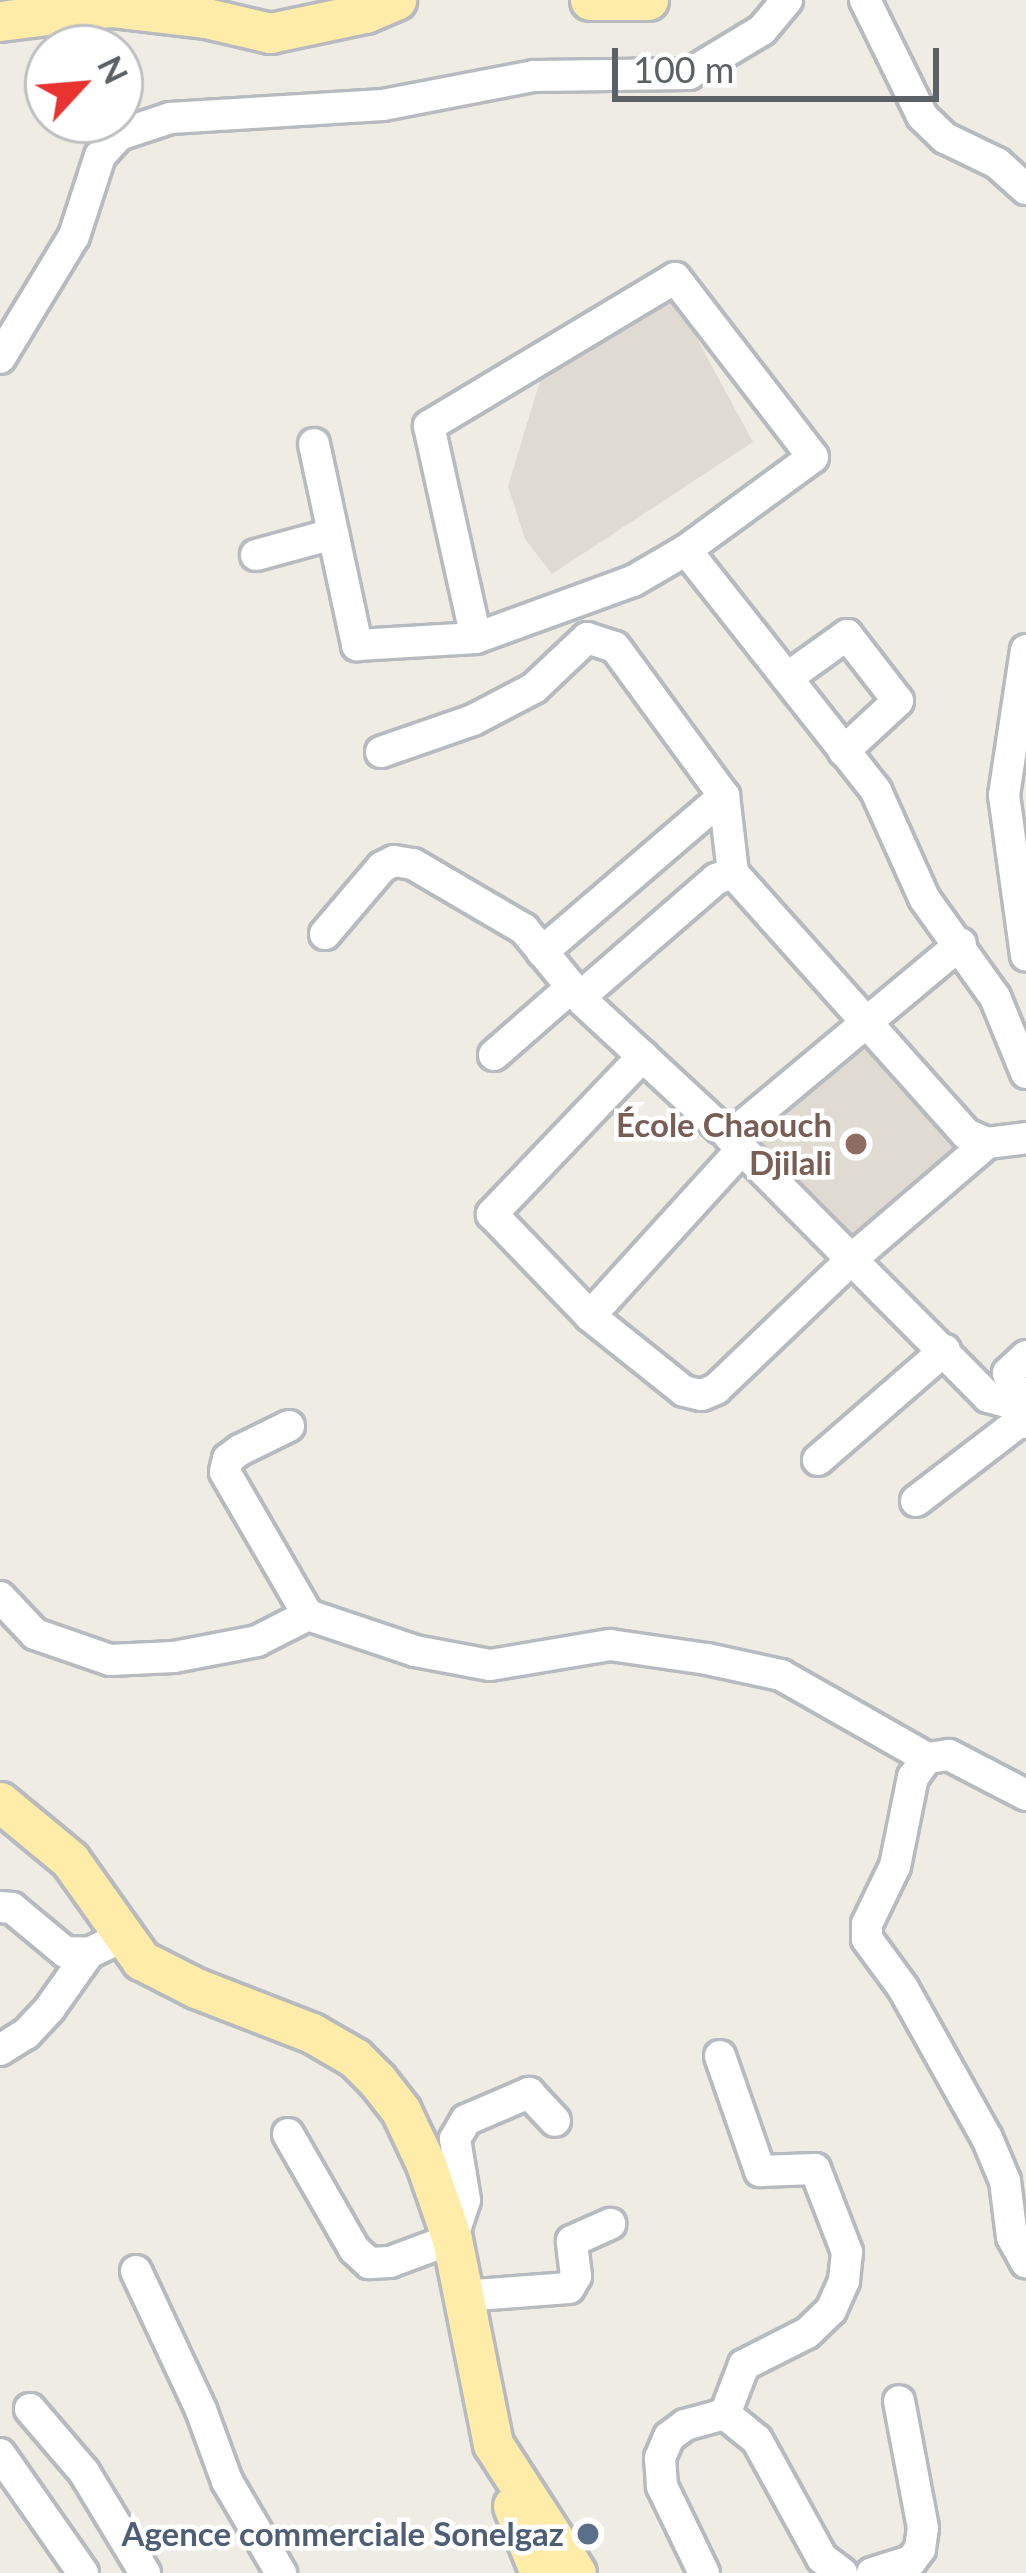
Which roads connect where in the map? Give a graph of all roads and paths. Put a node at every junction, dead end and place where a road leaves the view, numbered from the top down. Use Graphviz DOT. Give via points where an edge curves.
graph roads {
  1 [pos="396,0"];
  2 [pos="590,0"];
  3 [pos="648,0"];
  4 [pos="787,0"];
  5 [pos="865,0"];
  6 [pos="0,21"];
  7 [pos="1026,189"];
  8 [pos="0,358"];
  9 [pos="314,444"];
  10 [pos="332,534"];
  11 [pos="686,550"];
  12 [pos="256,555"];
  13 [pos="476,638"];
  14 [pos="1026,650"];
  15 [pos="787,678"];
  16 [pos="844,751"];
  17 [pos="381,752"];
  18 [pos="724,796"];
  19 [pos="733,873"];
  20 [pos="325,934"];
  21 [pos="961,944"];
  22 [pos="542,952"];
  23 [pos="1026,956"];
  24 [pos="576,992"];
  25 [pos="864,1019"];
  26 [pos="494,1055"];
  27 [pos="643,1056"];
  28 [pos="1026,1073"];
  29 [pos="731,1138"];
  30 [pos="1026,1138"];
  31 [pos="987,1143"];
  32 [pos="853,1258"];
  33 [pos="590,1316"];
  34 [pos="945,1350"];
  35 [pos="1026,1356"];
  36 [pos="1024,1416"];
  37 [pos="289,1426"];
  38 [pos="818,1460"];
  39 [pos="916,1501"];
  40 [pos="0,1597"];
  41 [pos="308,1615"];
  42 [pos="927,1758"];
  43 [pos="1026,1795"];
  44 [pos="0,1802"];
  45 [pos="0,1907"];
  46 [pos="105,1945"];
  47 [pos="0,2050"];
  48 [pos="720,2056"];
  49 [pos="555,2121"];
  50 [pos="288,2134"];
  51 [pos="610,2224"];
  52 [pos="452,2239"];
  53 [pos="1026,2261"];
  54 [pos="136,2272"];
  55 [pos="462,2296"];
  56 [pos="899,2402"];
  57 [pos="30,2409"];
  58 [pos="725,2414"];
  59 [pos="493,2444"];
  60 [pos="0,2454"];
  61 [pos="83,2573"];
  62 [pos="145,2573"];
  63 [pos="281,2573"];
  64 [pos="539,2573"];
  65 [pos="576,2573"];
  66 [pos="704,2573"];
  67 [pos="842,2573"];
  68 [pos="872,2573"];
  1 -- 6 [label="main road" via="270,34 111,7"];
  2 -- 3 [label="main road"];
  4 -- 8 [label="street" via="763,30 689,74 534,76 382,105 170,118 119,135 100,156 74,236"];
  5 -- 7 [label="street" via="922,116"];
  9 -- 10 [label="street"];
  10 -- 12 [label="street"];
  10 -- 13 [label="street" via="357,645"];
  11 -- 13 [label="street" via="585,602"];
  11 -- 13 [label="street" via="813,457 676,278 429,426"];
  11 -- 15 [label="street"];
  14 -- 23 [label="street" via="1004,795"];
  15 -- 16 [label="street"];
  15 -- 16 [label="street" via="847,635 898,701"];
  16 -- 21 [label="street" via="876,791 924,898"];
  17 -- 18 [label="street" via="534,688 587,638 599,638 615,647"];
  18 -- 19 [label="street"];
  18 -- 22 [label="street"];
  19 -- 24 [label="street"];
  19 -- 25 [label="street"];
  20 -- 22 [label="street" via="394,861 497,910"];
  21 -- 25 [label="street" via="886,1011"];
  21 -- 28 [label="street" via="995,997"];
  22 -- 24 [label="street"];
  24 -- 26 [label="street"];
  24 -- 27 [label="street"];
  25 -- 29 [label="street"];
  25 -- 31 [label="street" via="966,1134"];
  27 -- 29 [label="street"];
  27 -- 33 [label="street" via="492,1214"];
  29 -- 32 [label="street"];
  29 -- 33 [label="street"];
  30 -- 31 [label="street"];
  31 -- 32 [label="street"];
  32 -- 33 [label="street" via="702,1395 684,1391"];
  32 -- 34 [label="street"];
  34 -- 36 [label="street" via="988,1397"];
  34 -- 38 [label="street"];
  35 -- 36 [label="street" via="1008,1373"];
  36 -- 39 [label="street"];
  37 -- 41 [label="street" via="240,1450 225,1472"];
  40 -- 41 [label="street" via="35,1634 110,1660 257,1641"];
  41 -- 42 [label="street" via="416,1651 490,1665 610,1646 781,1675"];
  42 -- 43 [label="street" via="950,1755"];
  42 -- 53 [label="street" via="913,1777 895,1867 867,1939 988,2138 1005,2181 1012,2237"];
  44 -- 46 [label="main road" via="70,1860"];
  45 -- 46 [label="street" via="12,1908 65,1952"];
  46 -- 47 [label="street" via="26,2034"];
  46 -- 52 [label="main road" via="355,2058 400,2111"];
  48 -- 58 [label="street" via="760,2171 815,2169 847,2252 832,2310 807,2333 744,2365"];
  49 -- 52 [label="street" via="529,2092 466,2120 455,2139 465,2200"];
  50 -- 52 [label="street" via="369,2263"];
  51 -- 55 [label="street" via="572,2241 576,2276 568,2288"];
  52 -- 55 [label="main road"];
  54 -- 63 [label="street" via="227,2481"];
  55 -- 59 [label="main road"];
  56 -- 68 [label="street" via="920,2549"];
  57 -- 62 [label="street" via="84,2472"];
  58 -- 66 [label="street" via="685,2425 660,2458 662,2486"];
  58 -- 67 [label="street" via="757,2440 822,2558"];
  59 -- 64 [label="main road"];
  59 -- 65 [label="main road"];
  60 -- 61 [label="street"];
}
